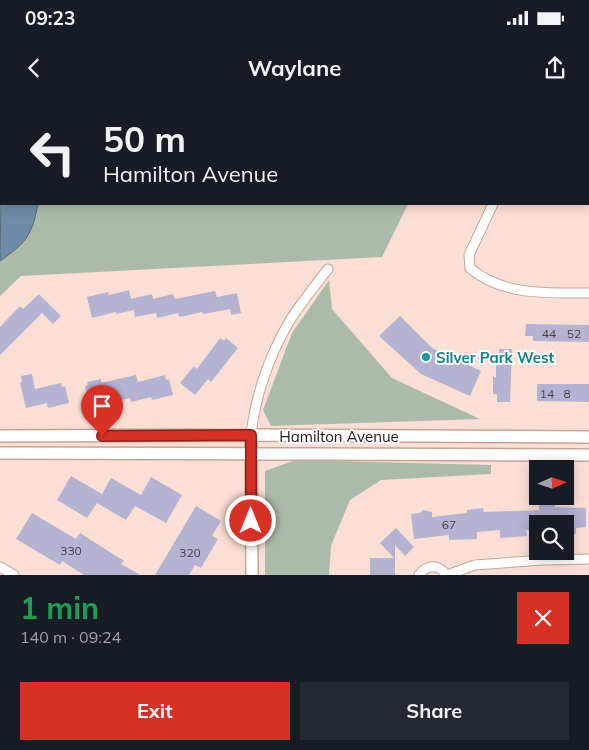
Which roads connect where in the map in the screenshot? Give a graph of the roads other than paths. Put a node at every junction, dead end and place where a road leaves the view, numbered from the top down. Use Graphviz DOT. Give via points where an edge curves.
graph roads {
  1 [pos="493,205"];
  2 [pos="328,269"];
  3 [pos="589,293"];
  4 [pos="251,435"];
  5 [pos="0,436"];
  6 [pos="589,437"];
  7 [pos="0,453"];
  8 [pos="251,453"];
  9 [pos="589,456"];
  10 [pos="589,559"];
  11 [pos="0,567"];
  12 [pos="14,575"];
  13 [pos="252,575"];
  14 [pos="419,575"];
  15 [pos="446,575"];
  1 -- 3 [label="street" via="469,255 470,268 487,280 530,293"];
  2 -- 4 [label="street" via="299,307 281,338 255,405"];
  4 -- 5 [label="street, Hamilton Avenue"];
  4 -- 6 [label="street, Hamilton Avenue"];
  4 -- 8 [label="street"];
  7 -- 8 [label="street, Hamilton Avenue"];
  8 -- 9 [label="street, Hamilton Avenue"];
  8 -- 13 [label="street"];
  10 -- 15 [label="street" via="475,565"];
  11 -- 12 [label="street"];
  14 -- 15 [label="street" via="434,566"];
}
